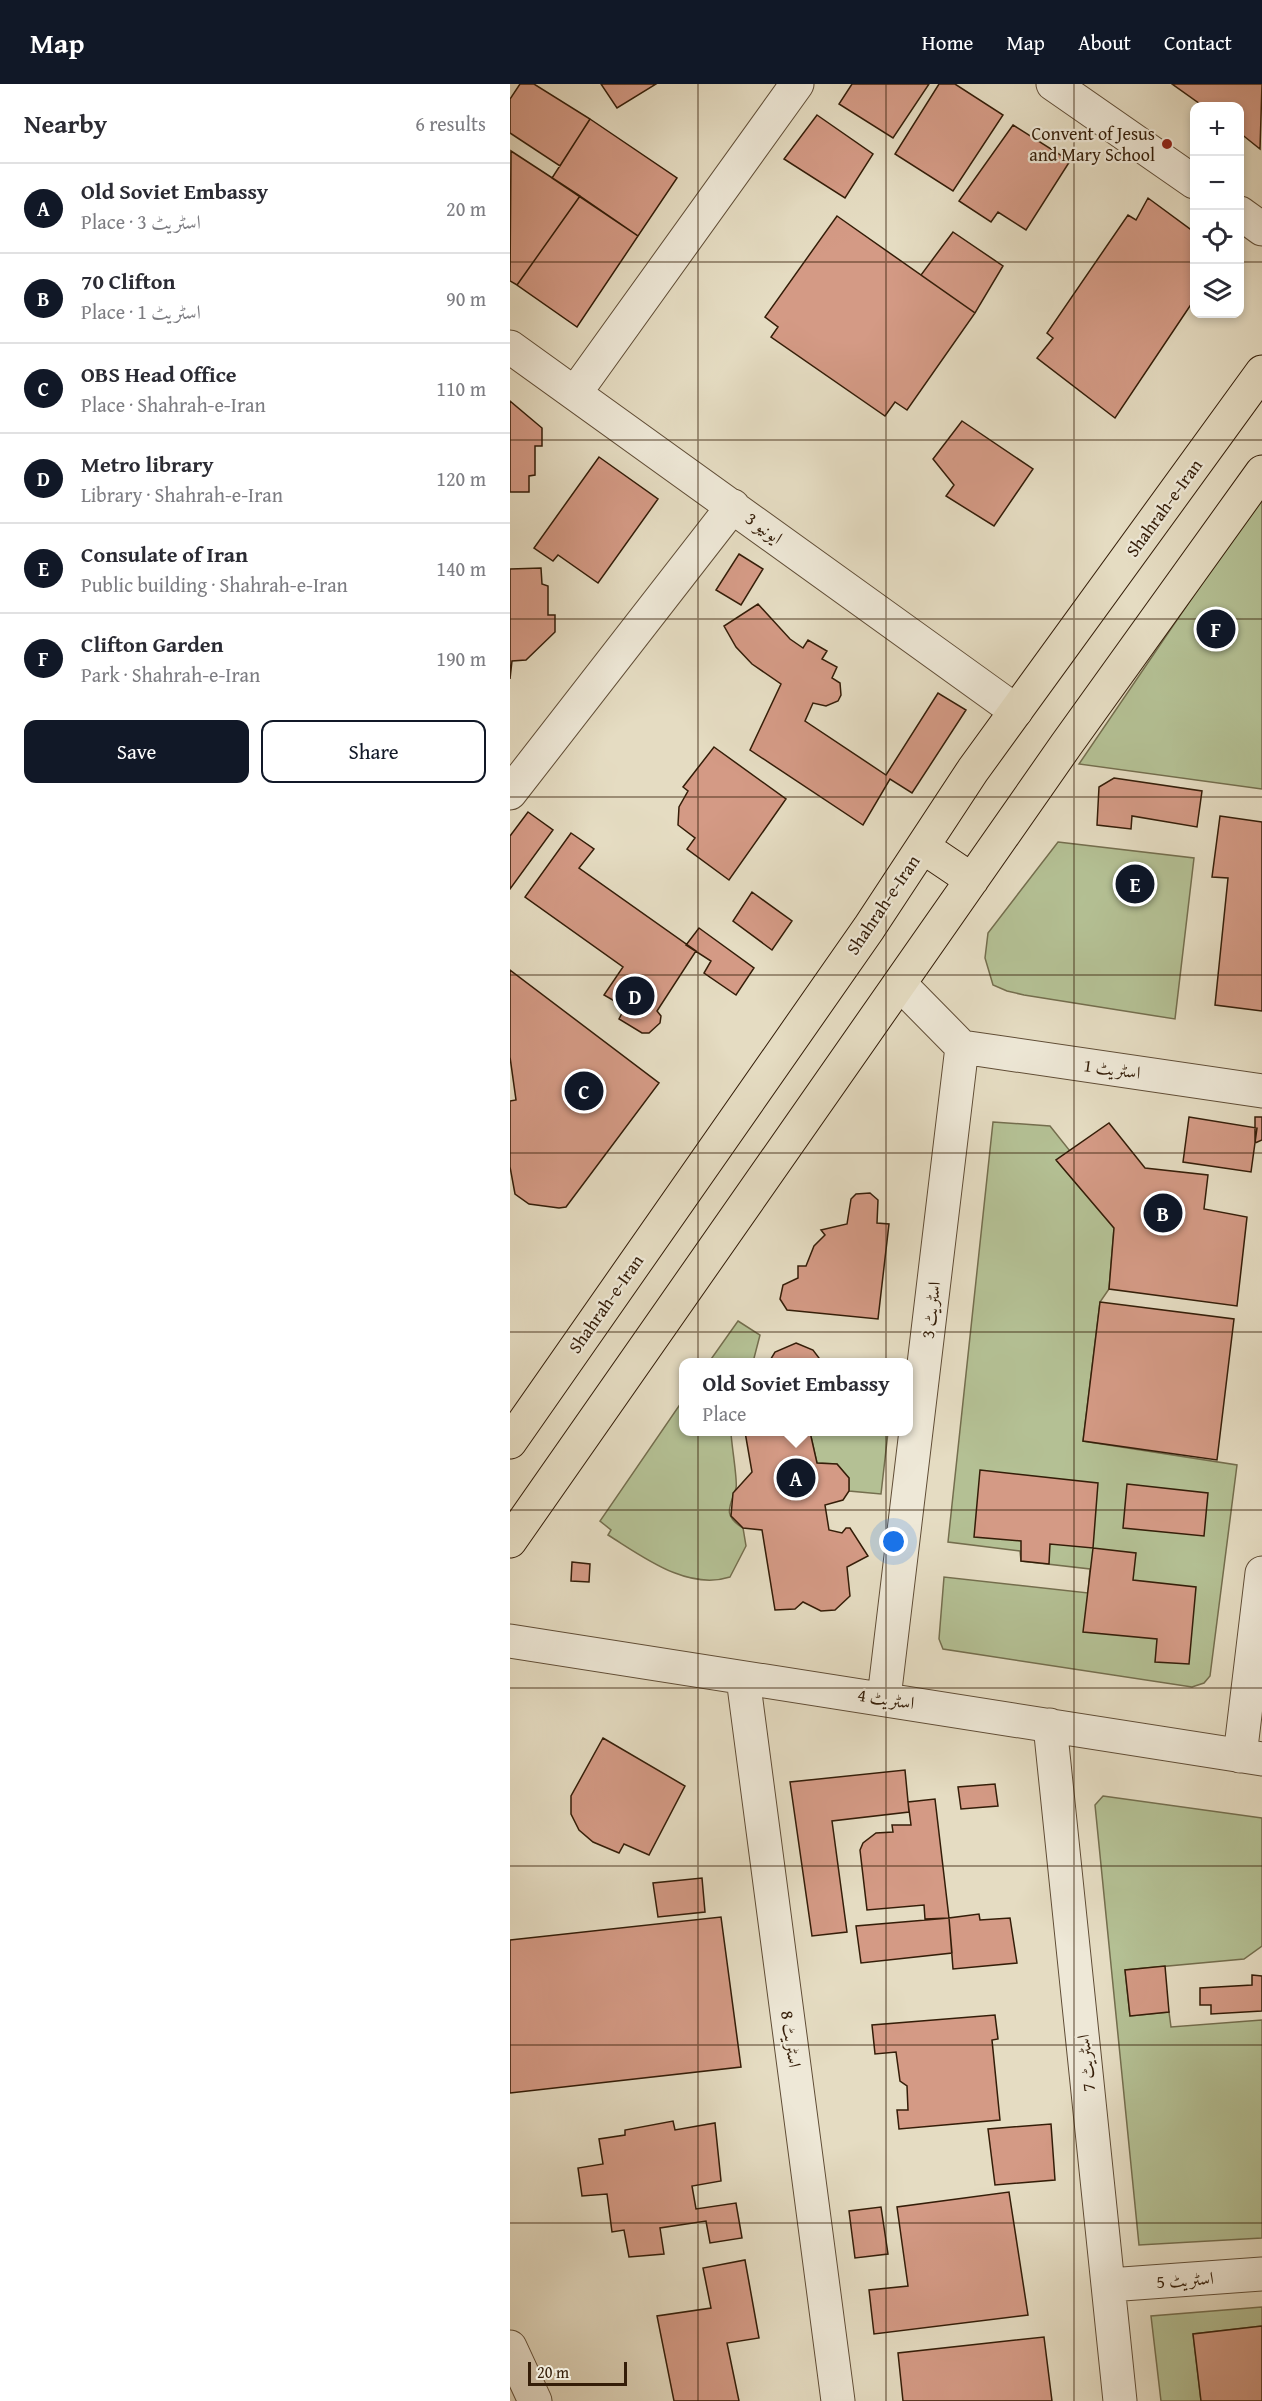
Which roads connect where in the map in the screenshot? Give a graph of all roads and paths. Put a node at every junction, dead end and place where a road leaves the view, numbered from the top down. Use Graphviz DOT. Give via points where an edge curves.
graph roads {
  1 [pos="797,84"];
  2 [pos="1053,84"];
  3 [pos="1190,179"];
  4 [pos="1244,216"];
  5 [pos="1262,229"];
  6 [pos="510,347"];
  7 [pos="1262,372"];
  8 [pos="575,393"];
  9 [pos="1262,472"];
  10 [pos="733,506"];
  11 [pos="1016,711"];
  12 [pos="510,793"];
  13 [pos="923,847"];
  14 [pos="972,880"];
  15 [pos="900,984"];
  16 [pos="962,1047"];
  17 [pos="1262,1091"];
  18 [pos="510,1442"];
  19 [pos="510,1541"];
  20 [pos="1262,1573"];
  21 [pos="510,1641"];
  22 [pos="743,1678"];
  23 [pos="884,1698"];
  24 [pos="1050,1725"];
  25 [pos="1251,1757"];
  26 [pos="1262,2274"];
  27 [pos="1109,2286"];
  28 [pos="510,2347"];
  29 [pos="535,2401"];
  30 [pos="838,2401"];
  31 [pos="1120,2401"];
  1 -- 8 [label="street"];
  2 -- 3 [label="street"];
  4 -- 5 [label="street"];
  6 -- 8 [label="street, ایونیو 3"];
  7 -- 11 [label="main road, Shahrah-e-Iran"];
  8 -- 10 [label="street, ایونیو 3"];
  9 -- 14 [label="main road"];
  10 -- 11 [label="street, ایونیو 3"];
  10 -- 12 [label="street"];
  11 -- 13 [label="main road, Shahrah-e-Iran"];
  13 -- 14 [label="main road"];
  13 -- 18 [label="main road, Shahrah-e-Iran"];
  14 -- 15 [label="main road"];
  15 -- 16 [label="street"];
  15 -- 19 [label="main road"];
  16 -- 17 [label="street, اسٹریٹ 1"];
  16 -- 23 [label="street, اسٹریٹ 3"];
  20 -- 25 [label="street"];
  21 -- 22 [label="street, اسٹریٹ 4"];
  22 -- 23 [label="street, اسٹریٹ 4"];
  22 -- 30 [label="street, اسٹریٹ 8"];
  23 -- 24 [label="street, اسٹریٹ 4"];
  24 -- 25 [label="street, اسٹریٹ 4"];
  24 -- 27 [label="street, اسٹریٹ 7"];
  26 -- 27 [label="street, اسٹریٹ 5"];
  27 -- 31 [label="street, اسٹریٹ 7"];
  28 -- 29 [label="street"];
}
